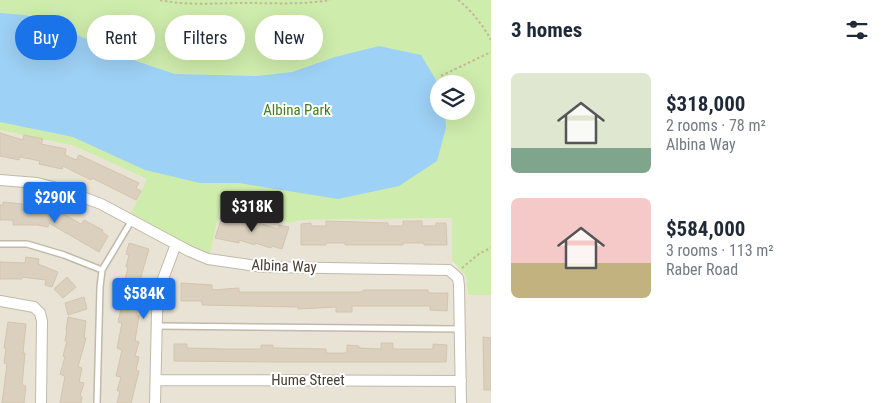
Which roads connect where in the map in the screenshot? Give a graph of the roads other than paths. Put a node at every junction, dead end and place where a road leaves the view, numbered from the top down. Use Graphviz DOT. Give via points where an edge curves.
graph roads {
  1 [pos="0,180"];
  2 [pos="132,220"];
  3 [pos="0,244"];
  4 [pos="176,244"];
  5 [pos="102,270"];
  6 [pos="0,301"];
  7 [pos="157,326"];
  8 [pos="460,329"];
  9 [pos="156,380"];
  10 [pos="461,380"];
  11 [pos="41,403"];
  12 [pos="98,403"];
  13 [pos="155,403"];
  14 [pos="461,403"];
  1 -- 2 [label="street, Albina Way" via="61,189"];
  2 -- 4 [label="street, Albina Way"];
  2 -- 5 [label="lane"];
  3 -- 5 [label="lane" via="27,244"];
  4 -- 7 [label="street" via="160,287"];
  4 -- 8 [label="street, Albina Way" via="208,259 264,267 449,270 458,278 460,286"];
  5 -- 12 [label="lane"];
  6 -- 11 [label="street" via="34,307 40,313"];
  7 -- 8 [label="lane"];
  7 -- 9 [label="street"];
  8 -- 10 [label="street"];
  9 -- 10 [label="street, Hume Street"];
  9 -- 13 [label="street"];
  10 -- 14 [label="street"];
}
